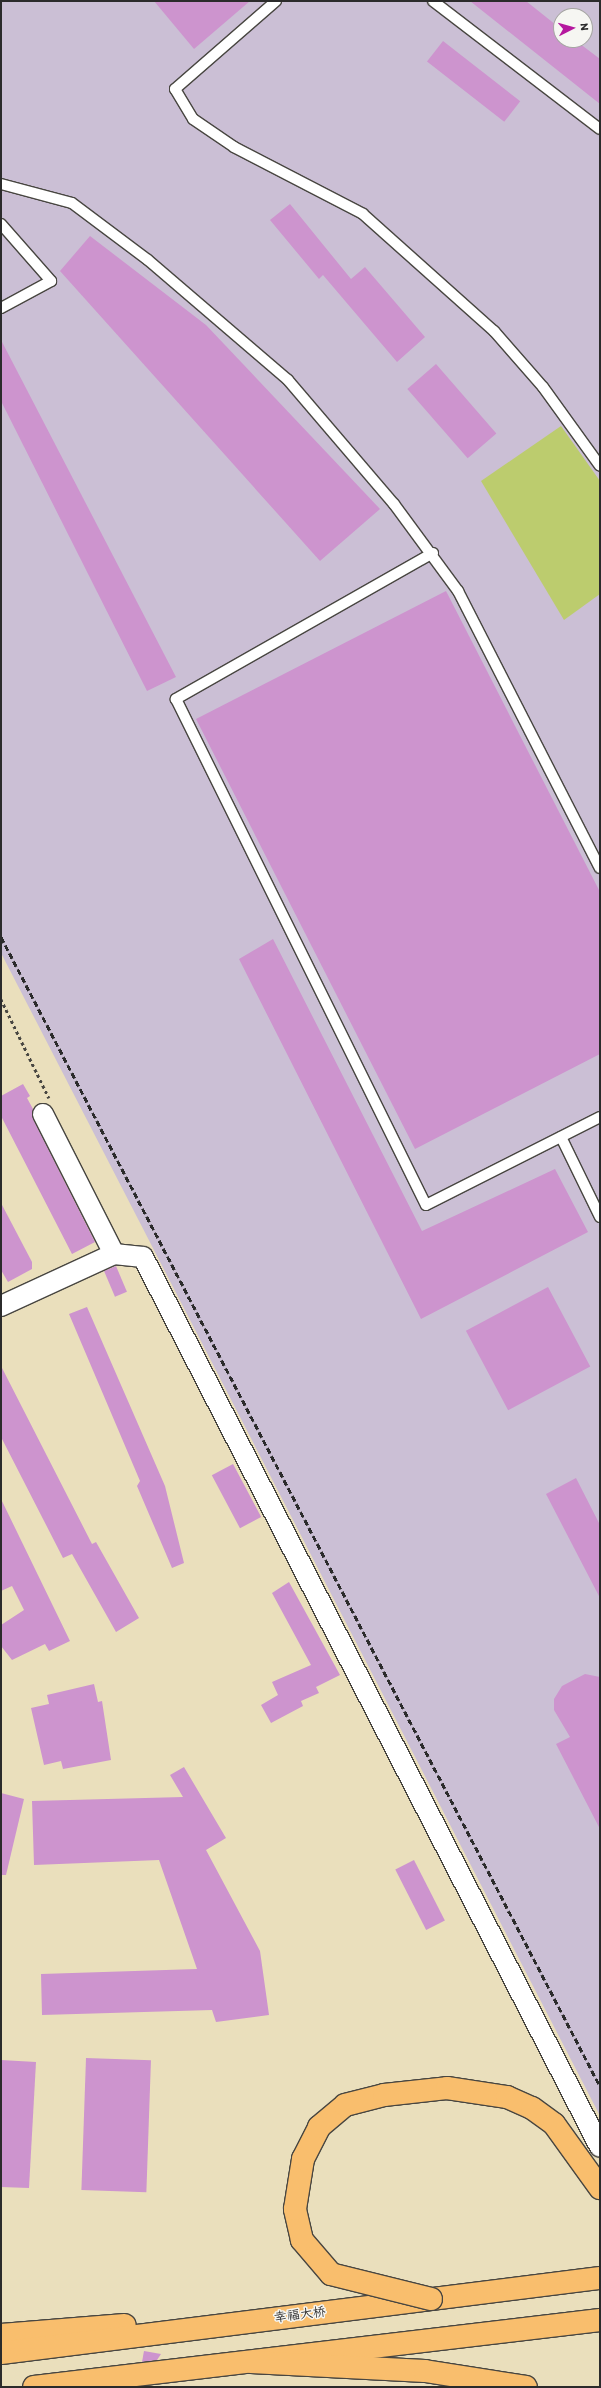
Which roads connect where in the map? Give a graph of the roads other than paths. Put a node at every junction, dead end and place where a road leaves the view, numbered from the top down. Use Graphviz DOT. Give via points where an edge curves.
graph roads {
  1 [pos="276,1"];
  2 [pos="433,1"];
  3 [pos="600,129"];
  4 [pos="1,184"];
  5 [pos="1,224"];
  6 [pos="1,308"];
  7 [pos="600,466"];
  8 [pos="433,553"];
  9 [pos="600,868"];
  10 [pos="43,1114"];
  11 [pos="600,1117"];
  12 [pos="560,1138"];
  13 [pos="600,1217"];
  14 [pos="114,1254"];
  15 [pos="1,1306"];
  16 [pos="600,2147"];
  17 [pos="600,2188"];
  18 [pos="600,2278"];
  19 [pos="431,2299"];
  20 [pos="600,2320"];
  21 [pos="216,2326"];
  22 [pos="1,2335"];
  23 [pos="1,2353"];
  24 [pos="251,2362"];
  25 [pos="55,2385"];
  26 [pos="34,2387"];
  27 [pos="526,2387"];
  1 -- 7 [label="lane" via="175,89 193,119 234,147 363,214 494,331 543,387"];
  2 -- 3 [label="lane"];
  4 -- 8 [label="lane" via="72,203 148,260 282,375"];
  5 -- 6 [label="lane" via="51,281"];
  8 -- 9 [label="lane" via="458,591"];
  8 -- 12 [label="lane" via="176,699 426,1205"];
  10 -- 14 [label="street"];
  11 -- 12 [label="lane"];
  12 -- 13 [label="lane"];
  14 -- 15 [label="street"];
  14 -- 16 [label="street" via="143,1257"];
  17 -- 19 [label="main road, bridge" via="554,2124 532,2108 507,2098 447,2088 384,2095 345,2105 319,2127 303,2159 294,2209 302,2240 331,2274"];
  18 -- 19 [label="main road, 幸福大桥"];
  19 -- 21 [label="main road, 幸福大桥"];
  20 -- 24 [label="main road"];
  21 -- 22 [label="main road" via="92,2325"];
  21 -- 23 [label="main road, 幸福大桥"];
  24 -- 25 [label="main road"];
  24 -- 27 [label="main road" via="425,2371"];
  25 -- 26 [label="main road"];
}
